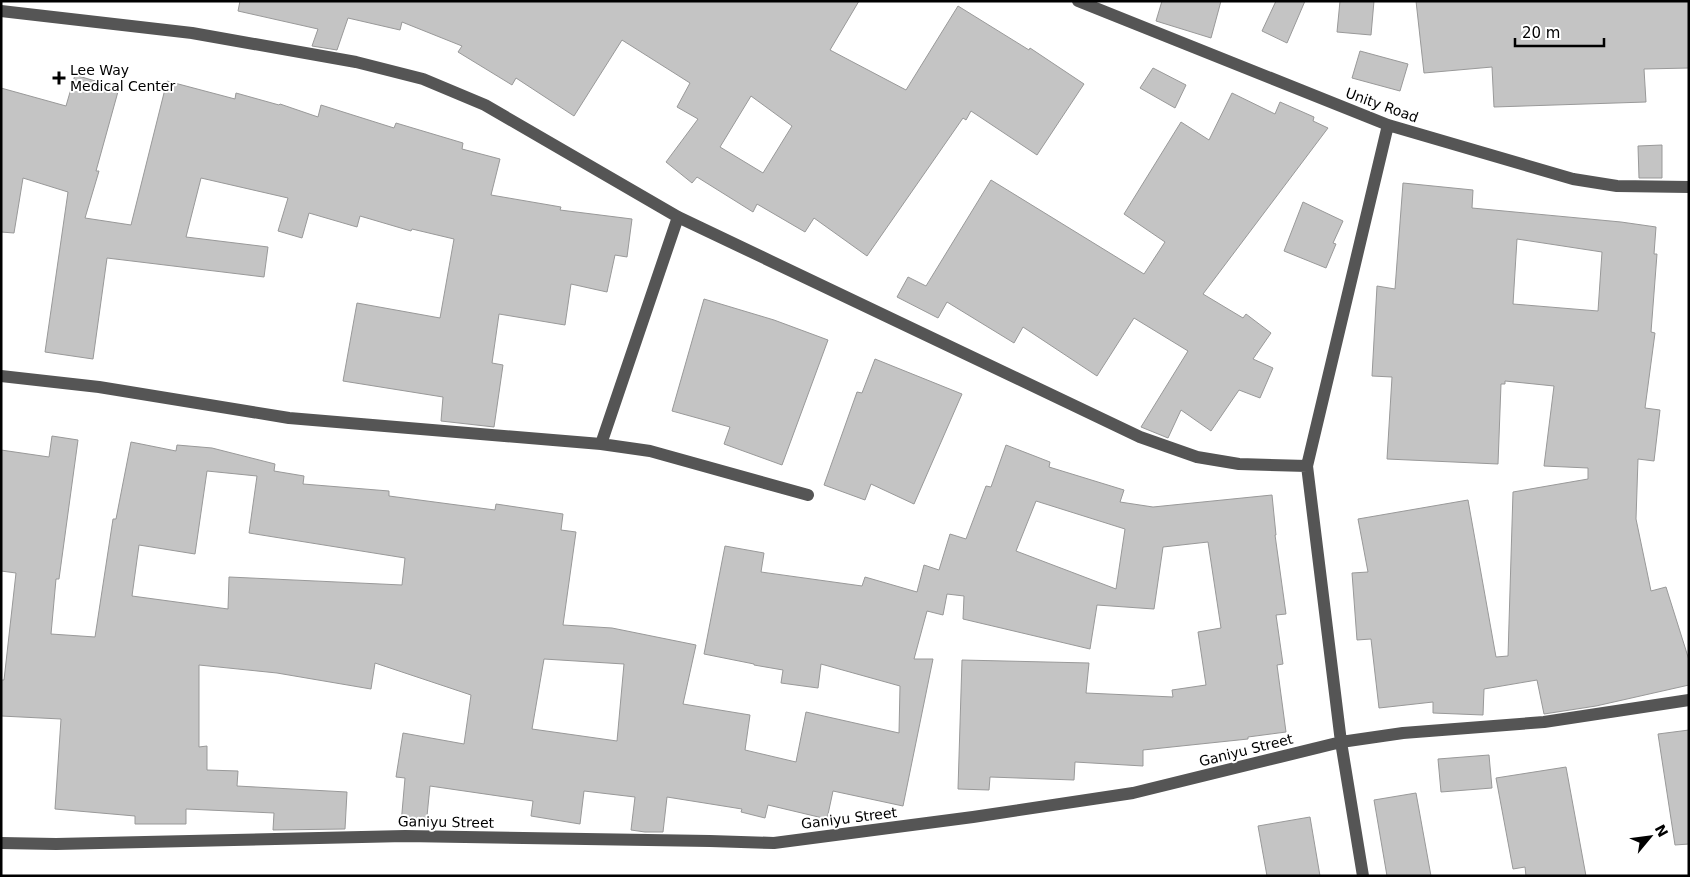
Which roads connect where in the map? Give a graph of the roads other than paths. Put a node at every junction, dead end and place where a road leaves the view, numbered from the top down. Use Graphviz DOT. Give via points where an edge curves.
graph roads {
  1 [pos="1078,1"];
  2 [pos="1,11"];
  3 [pos="1388,125"];
  4 [pos="1689,187"];
  5 [pos="678,217"];
  6 [pos="1,376"];
  7 [pos="601,444"];
  8 [pos="1307,466"];
  9 [pos="808,495"];
  10 [pos="1689,700"];
  11 [pos="1341,742"];
  12 [pos="1,844"];
  13 [pos="1363,876"];
  1 -- 3 [label="street, Unity Road"];
  2 -- 5 [label="street" via="192,33 356,62 423,79 485,105"];
  3 -- 4 [label="street, Unity Road" via="1573,179 1617,186"];
  3 -- 8 [label="street"];
  5 -- 7 [label="street"];
  5 -- 8 [label="street" via="1140,437 1197,457 1222,462"];
  6 -- 7 [label="street" via="289,418"];
  7 -- 9 [label="street" via="650,451"];
  8 -- 11 [label="street"];
  10 -- 11 [label="street, Ganiyu Street" via="1544,722 1403,733"];
  11 -- 12 [label="street, Ganiyu Street" via="1133,793 774,843 405,836"];
  11 -- 13 [label="street"];
}
